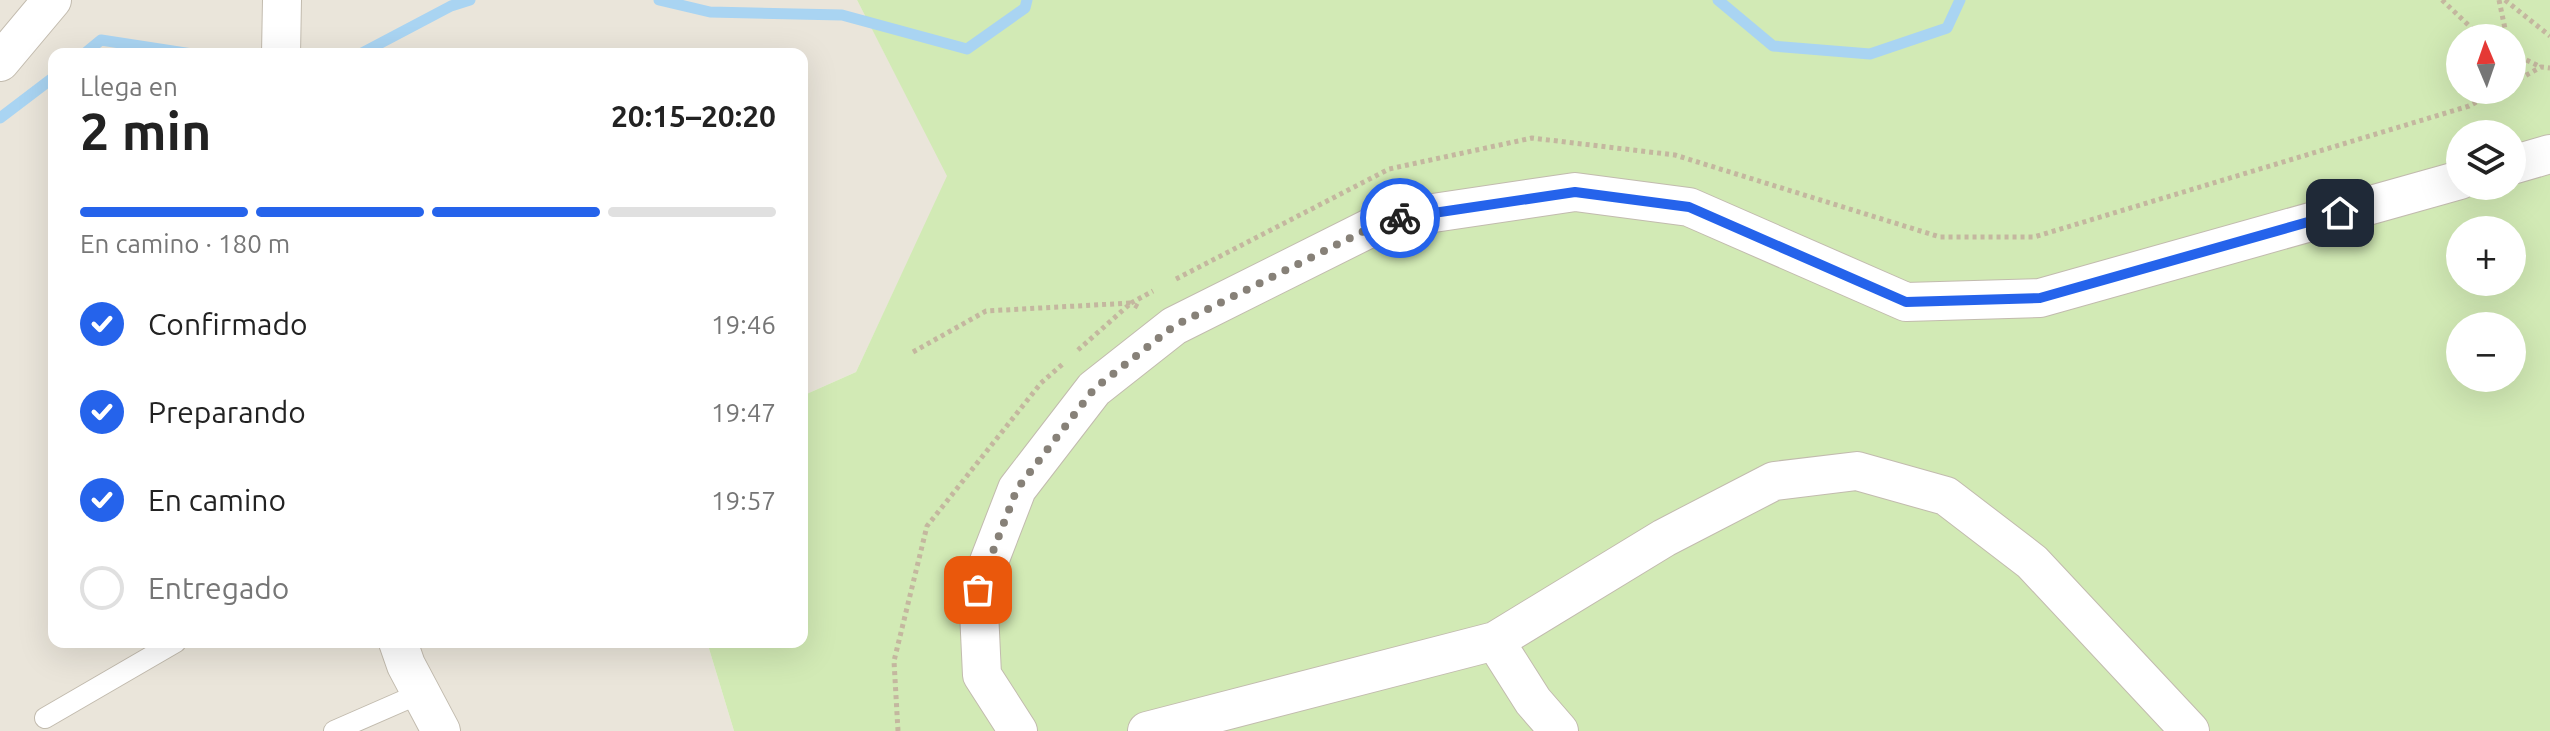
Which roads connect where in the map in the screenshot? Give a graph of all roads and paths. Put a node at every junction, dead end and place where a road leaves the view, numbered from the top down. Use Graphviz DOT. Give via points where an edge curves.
graph roads {
  1 [pos="52,0"];
  2 [pos="2442,0"];
  3 [pos="2499,0"];
  4 [pos="2505,0"];
  5 [pos="2467,24"];
  6 [pos="2504,24"];
  7 [pos="2550,36"];
  8 [pos="2526,60"];
  9 [pos="0,62"];
  10 [pos="2541,67"];
  11 [pos="2550,68"];
  12 [pos="2526,75"];
  13 [pos="2473,104"];
  14 [pos="2550,154"];
  15 [pos="2526,161"];
  16 [pos="2446,184"];
  17 [pos="1171,282"];
  18 [pos="1158,289"];
  19 [pos="1131,303"];
  20 [pos="1174,326"];
  21 [pos="913,352"];
  22 [pos="1495,641"];
  23 [pos="166,648"];
  24 [pos="400,648"];
  25 [pos="421,693"];
  26 [pos="45,718"];
  27 [pos="334,731"];
  28 [pos="441,731"];
  29 [pos="898,731"];
  30 [pos="1018,731"];
  31 [pos="1147,731"];
  32 [pos="1559,731"];
  33 [pos="2190,731"];
  1 -- 9 [label="street"];
  2 -- 5 [label="path"];
  3 -- 6 [label="path"];
  4 -- 7 [label="path"];
  8 -- 10 [label="path"];
  10 -- 11 [label="path"];
  10 -- 12 [label="path"];
  13 -- 17 [label="path" via="2034,237 1940,237 1675,155 1532,138 1389,169"];
  14 -- 15 [label="street"];
  16 -- 20 [label="street" via="2040,298 1906,302 1689,207 1575,192 1386,220"];
  18 -- 19 [label="path"];
  19 -- 20 [label="path"];
  19 -- 21 [label="path" via="986,311"];
  19 -- 29 [label="path" via="1041,383 927,526 894,661"];
  20 -- 30 [label="street" via="1094,389 1017,489 978,590 982,675"];
  22 -- 31 [label="street"];
  22 -- 32 [label="street"];
  22 -- 33 [label="street" via="1664,538 1774,481 1857,471 1946,496 2032,562"];
  23 -- 26 [label="lane"];
  24 -- 25 [label="street"];
  25 -- 27 [label="lane"];
  25 -- 28 [label="street"];
}
